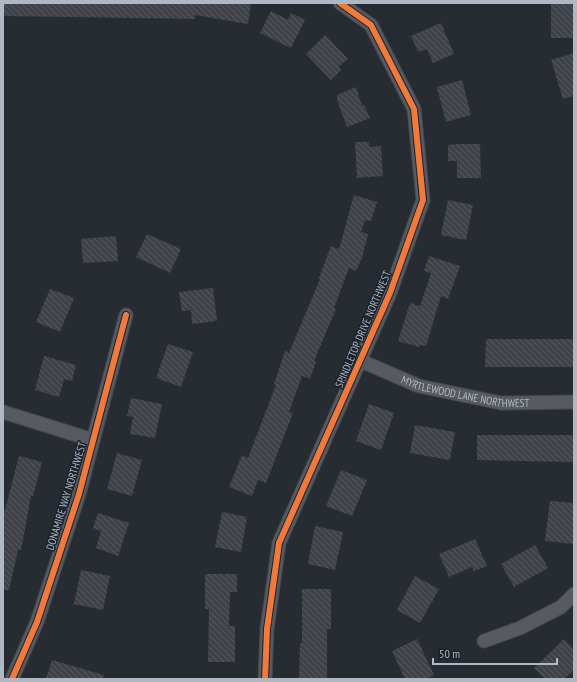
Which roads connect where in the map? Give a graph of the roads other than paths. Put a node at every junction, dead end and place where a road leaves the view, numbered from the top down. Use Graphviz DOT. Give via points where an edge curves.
graph roads {
  1 [pos="340,3"];
  2 [pos="126,315"];
  3 [pos="361,361"];
  4 [pos="574,402"];
  5 [pos="3,412"];
  6 [pos="93,440"];
  7 [pos="574,594"];
  8 [pos="484,641"];
  9 [pos="12,679"];
  10 [pos="265,679"];
  1 -- 3 [label="street, SPINDLETOP DRIVE NORTHWEST" via="371,25 414,109 423,200 390,293"];
  2 -- 6 [label="street, DONAMIRE WAY NORTHWEST"];
  3 -- 4 [label="street, MYRTLEWOOD LANE NORTHWEST" via="419,386 501,403"];
  3 -- 10 [label="street, SPINDLETOP DRIVE NORTHWEST" via="279,544 267,629"];
  5 -- 6 [label="street"];
  6 -- 9 [label="street, DONAMIRE WAY NORTHWEST" via="79,494 37,622"];
  7 -- 8 [label="street" via="561,607 520,628"];
}
